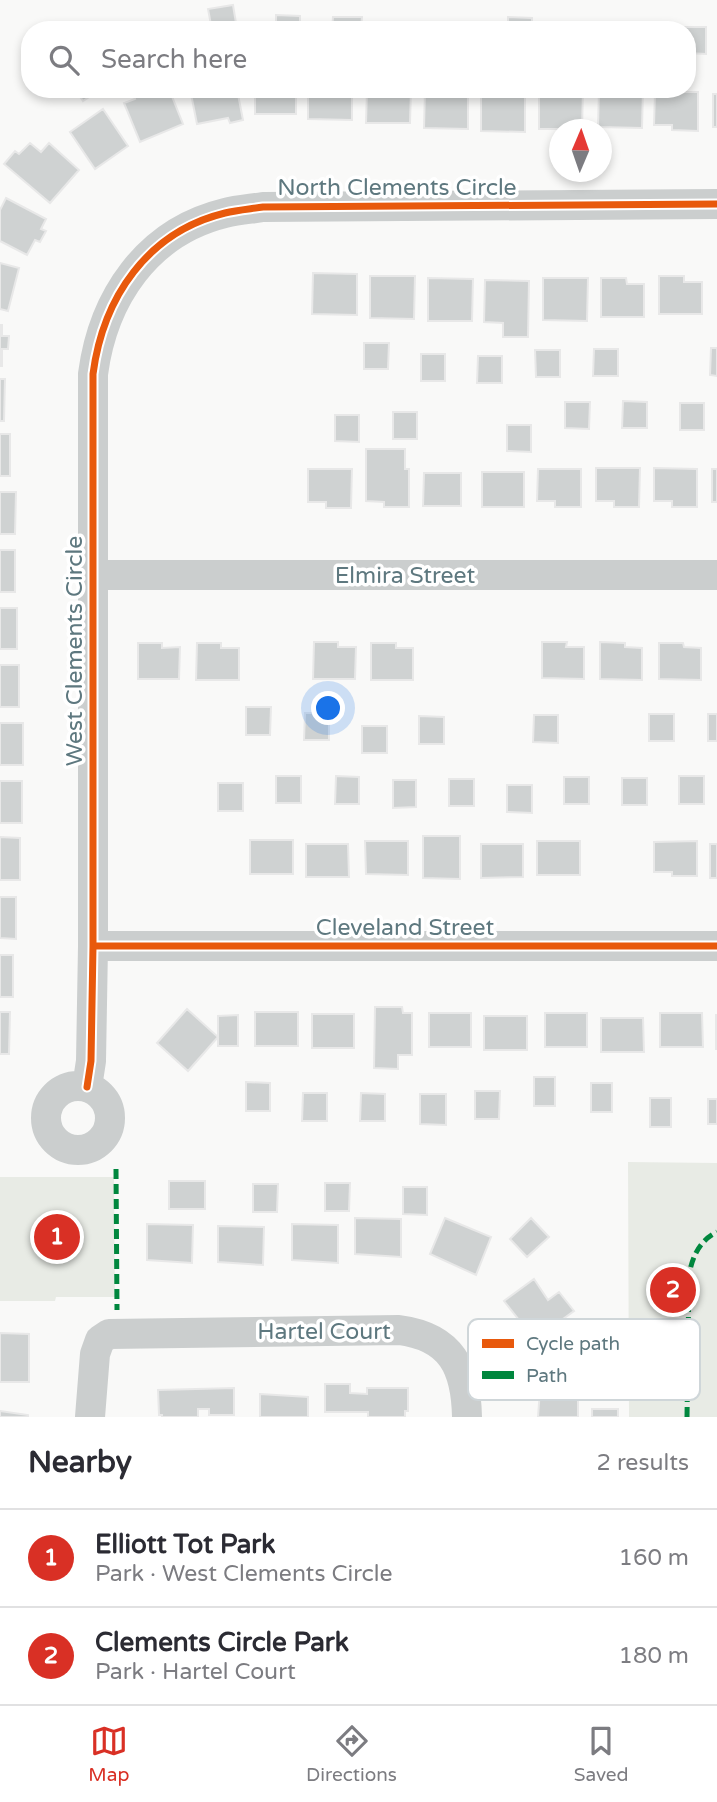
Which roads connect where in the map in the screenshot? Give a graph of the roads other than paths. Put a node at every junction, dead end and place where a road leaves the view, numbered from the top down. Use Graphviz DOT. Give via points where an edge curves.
graph roads {
  1 [pos="717,204"];
  2 [pos="169,240"];
  3 [pos="94,575"];
  4 [pos="717,575"];
  5 [pos="93,946"];
  6 [pos="717,946"];
  7 [pos="87,1087"];
  8 [pos="90,1417"];
  9 [pos="467,1417"];
  1 -- 2 [label="street, North Clements Circle" via="262,207 203,220"];
  2 -- 3 [label="street, West Clements Circle" via="143,261 121,288 104,321 96,351"];
  3 -- 4 [label="street, Elmira Street"];
  3 -- 5 [label="street, West Clements Circle"];
  5 -- 6 [label="street, Cleveland Street"];
  5 -- 7 [label="street, West Clements Circle"];
  8 -- 9 [label="street, Hartel Court" via="95,1354 100,1340 109,1334 399,1330 417,1332 444,1348 456,1362 464,1378"];
}
